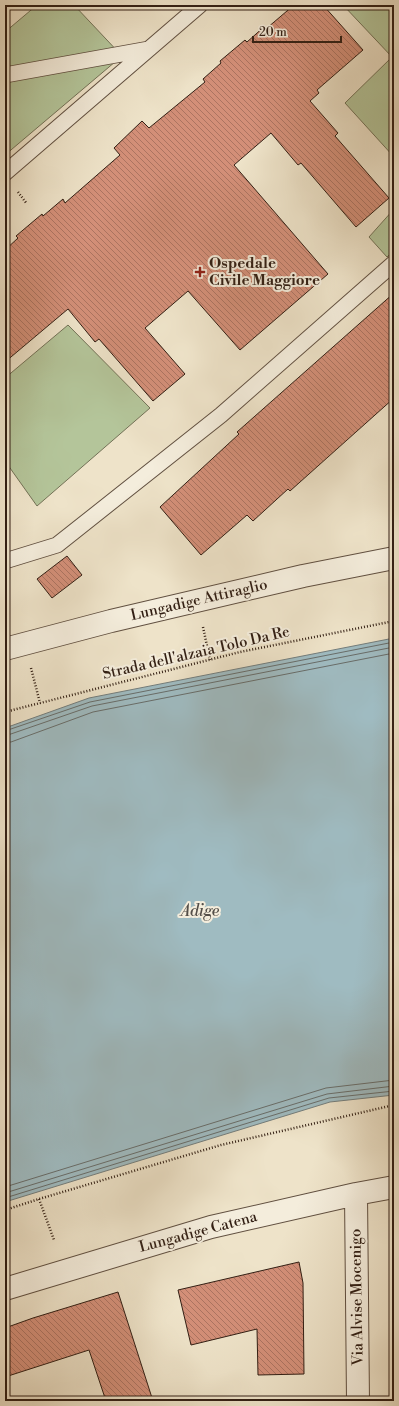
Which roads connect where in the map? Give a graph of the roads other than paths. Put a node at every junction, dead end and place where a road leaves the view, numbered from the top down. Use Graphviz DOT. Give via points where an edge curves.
graph roads {
  1 [pos="200,5"];
  2 [pos="150,48"];
  3 [pos="5,75"];
  4 [pos="5,173"];
  5 [pos="394,263"];
  6 [pos="394,558"];
  7 [pos="5,561"];
  8 [pos="15,646"];
  9 [pos="394,1187"];
  10 [pos="356,1194"];
  11 [pos="5,1289"];
  12 [pos="358,1401"];
  1 -- 2 [label="lane"];
  2 -- 3 [label="lane"];
  2 -- 4 [label="lane"];
  5 -- 7 [label="lane" via="221,415 57,545"];
  6 -- 8 [label="street, Lungadige Attiraglio" via="303,576"];
  9 -- 10 [label="street, Lungadige Catena"];
  10 -- 11 [label="street, Lungadige Catena" via="211,1227"];
  10 -- 12 [label="street, Via Alvise Mocenigo"];
}
